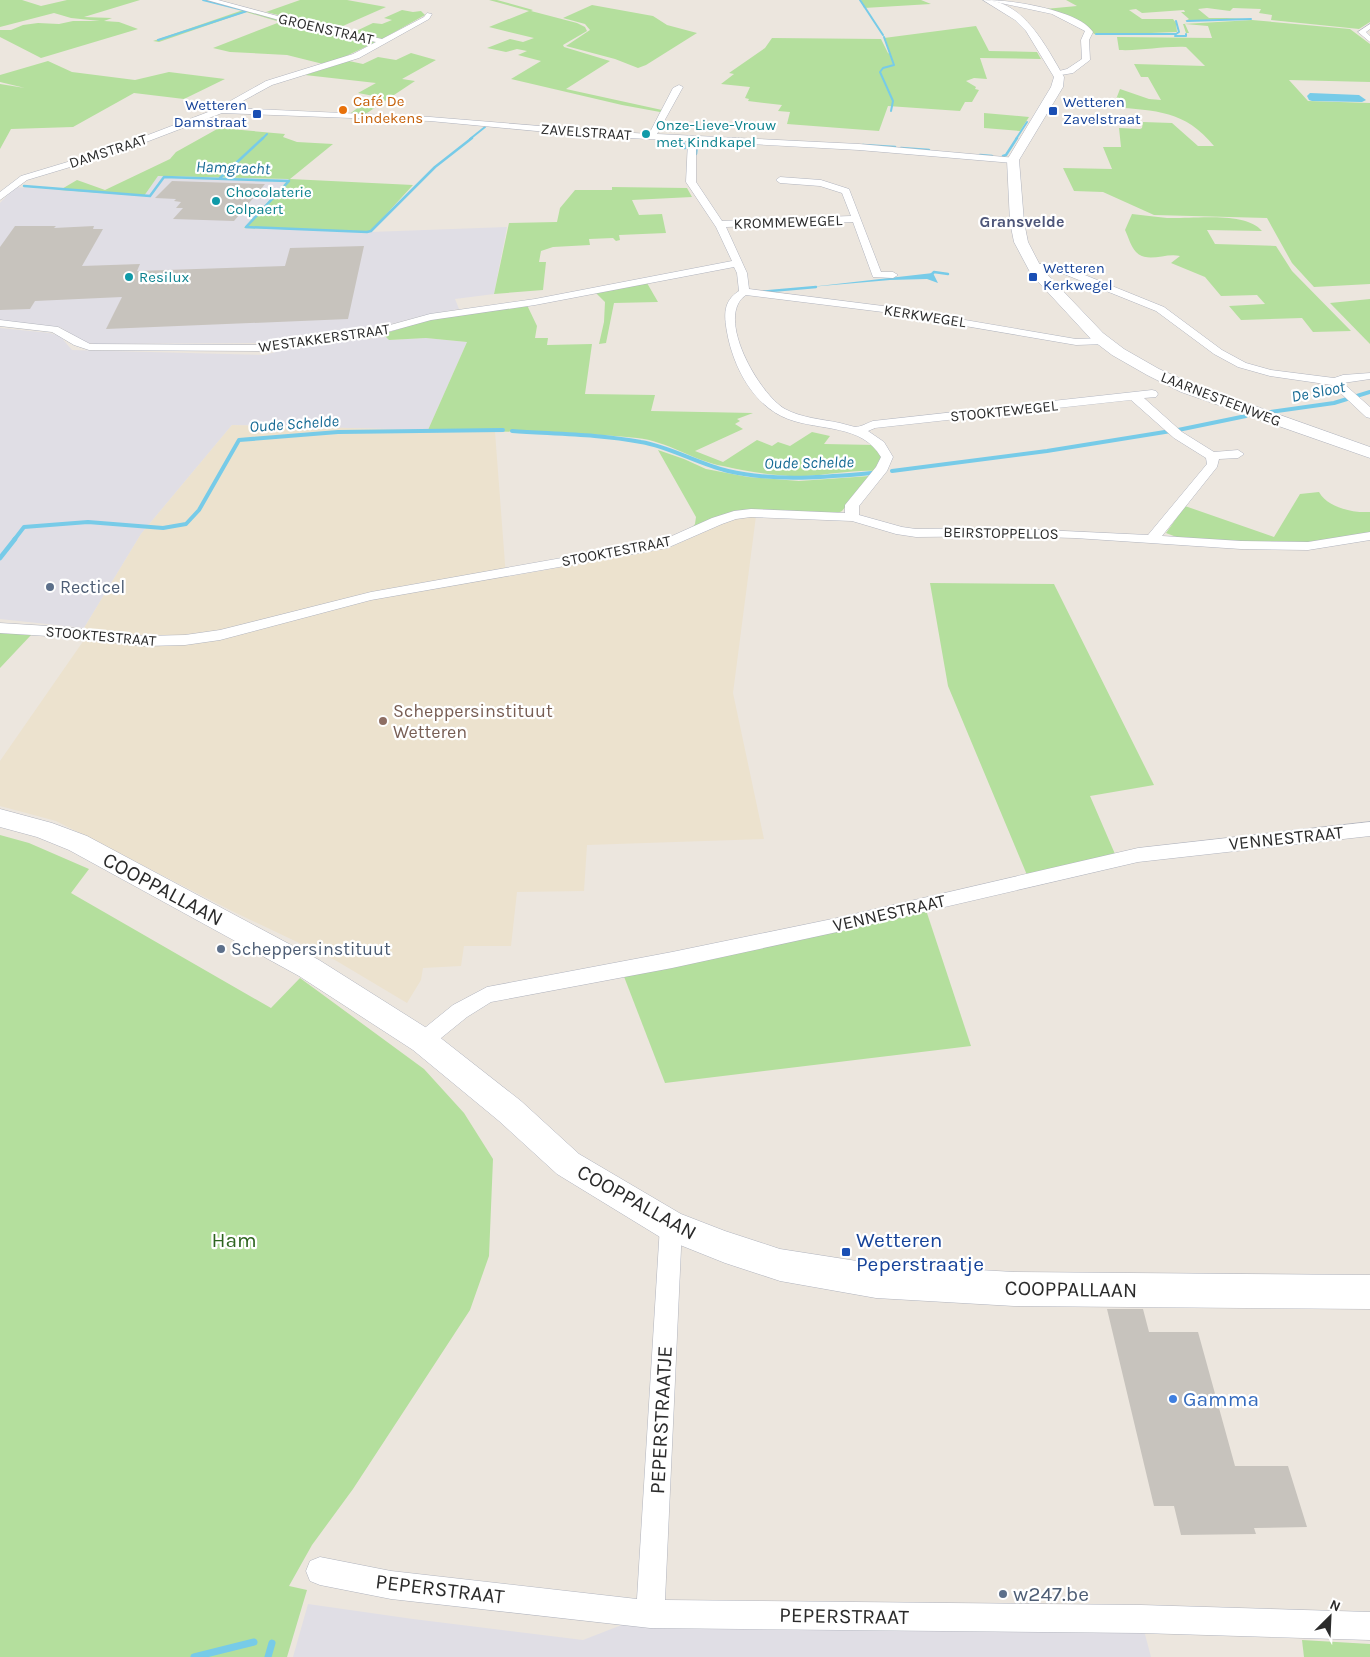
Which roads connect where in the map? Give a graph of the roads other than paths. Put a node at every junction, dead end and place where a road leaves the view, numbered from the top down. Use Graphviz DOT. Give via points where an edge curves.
graph roads {
  1 [pos="210,0"];
  2 [pos="989,0"];
  3 [pos="429,14"];
  4 [pos="1370,26"];
  5 [pos="1370,40"];
  6 [pos="384,42"];
  7 [pos="1058,74"];
  8 [pos="679,86"];
  9 [pos="220,110"];
  10 [pos="651,136"];
  11 [pos="692,138"];
  12 [pos="1012,160"];
  13 [pos="780,180"];
  14 [pos="0,197"];
  15 [pos="857,219"];
  16 [pos="719,224"];
  17 [pos="738,263"];
  18 [pos="1033,266"];
  19 [pos="893,275"];
  20 [pos="744,292"];
  21 [pos="0,323"];
  22 [pos="1105,341"];
  23 [pos="1370,376"];
  24 [pos="1336,382"];
  25 [pos="1152,394"];
  26 [pos="1135,397"];
  27 [pos="1370,414"];
  28 [pos="857,431"];
  29 [pos="1370,453"];
  30 [pos="1238,454"];
  31 [pos="1212,456"];
  32 [pos="853,517"];
  33 [pos="1370,536"];
  34 [pos="1152,539"];
  35 [pos="0,628"];
  36 [pos="0,818"];
  37 [pos="1370,828"];
  38 [pos="423,1041"];
  39 [pos="671,1226"];
  40 [pos="1370,1292"];
  41 [pos="320,1571"];
  42 [pos="650,1614"];
  43 [pos="1370,1626"];
  1 -- 6 [label="street, GROENSTRAAT"];
  2 -- 7 [label="street" via="1025,23"];
  2 -- 7 [label="street" via="1043,10 1088,30 1084,43 1086,60 1070,71"];
  3 -- 6 [label="street, DAMSTRAAT"];
  4 -- 5 [label="street" via="1362,32"];
  6 -- 9 [label="street, DAMSTRAAT" via="342,62 263,86"];
  7 -- 12 [label="street" via="1057,87"];
  8 -- 10 [label="street"];
  9 -- 10 [label="street, ZAVELSTRAAT" via="430,119"];
  9 -- 14 [label="street, DAMSTRAAT" via="122,148 24,178"];
  10 -- 11 [label="street, ZAVELSTRAAT"];
  11 -- 12 [label="street, ZAVELSTRAAT"];
  11 -- 16 [label="street" via="691,182"];
  12 -- 18 [label="street, LAARNESTEENWEG" via="1017,222 1021,242"];
  13 -- 15 [label="street, KROMMEWEGEL" via="821,183 846,191"];
  15 -- 16 [label="street, KROMMEWEGEL"];
  15 -- 19 [label="street, KROMMEWEGEL" via="877,275"];
  16 -- 17 [label="street"];
  17 -- 20 [label="street"];
  17 -- 21 [label="street, WESTAKKERSTRAAT" via="535,302 430,317 373,333 312,338 262,348 89,346 78,344 54,329"];
  18 -- 22 [label="street, LAARNESTEENWEG" via="1081,321"];
  18 -- 24 [label="street" via="1061,269 1160,309 1218,352 1242,365 1270,373"];
  20 -- 22 [label="street, KERKWEGEL" via="892,311 1076,342"];
  20 -- 28 [label="street" via="728,314 738,356 766,399 793,418"];
  22 -- 29 [label="street, LAARNESTEENWEG" via="1153,372 1187,388"];
  23 -- 24 [label="street" via="1343,378"];
  24 -- 27 [label="street"];
  25 -- 26 [label="street, STOOKTEWEGEL"];
  26 -- 28 [label="street, STOOKTEWEGEL" via="873,425"];
  26 -- 31 [label="street" via="1173,432"];
  28 -- 32 [label="street" via="884,448 887,457 852,505"];
  30 -- 31 [label="street"];
  31 -- 34 [label="street" via="1213,464"];
  32 -- 34 [label="street, BEIRSTOPPELLOS" via="916,533 1003,532"];
  32 -- 35 [label="street, STOOKTESTRAAT" via="734,515 667,544 371,596 220,635 185,640 145,641"];
  33 -- 34 [label="street, BEIRSTOPPELLOS" via="1308,546"];
  36 -- 38 [label="street, COOPPALLAAN" via="43,830 100,854 309,968"];
  37 -- 38 [label="street, VENNESTRAAT" via="1138,856 827,927 487,995"];
  38 -- 39 [label="street, COOPPALLAAN" via="510,1111 568,1164"];
  39 -- 40 [label="street, COOPPALLAAN" via="780,1265 876,1281 1014,1289"];
  39 -- 42 [label="street, PEPERSTRAATJE"];
  41 -- 42 [label="street, PEPERSTRAAT" via="391,1585"];
  42 -- 43 [label="street, PEPERSTRAAT" via="1141,1619"];
}
